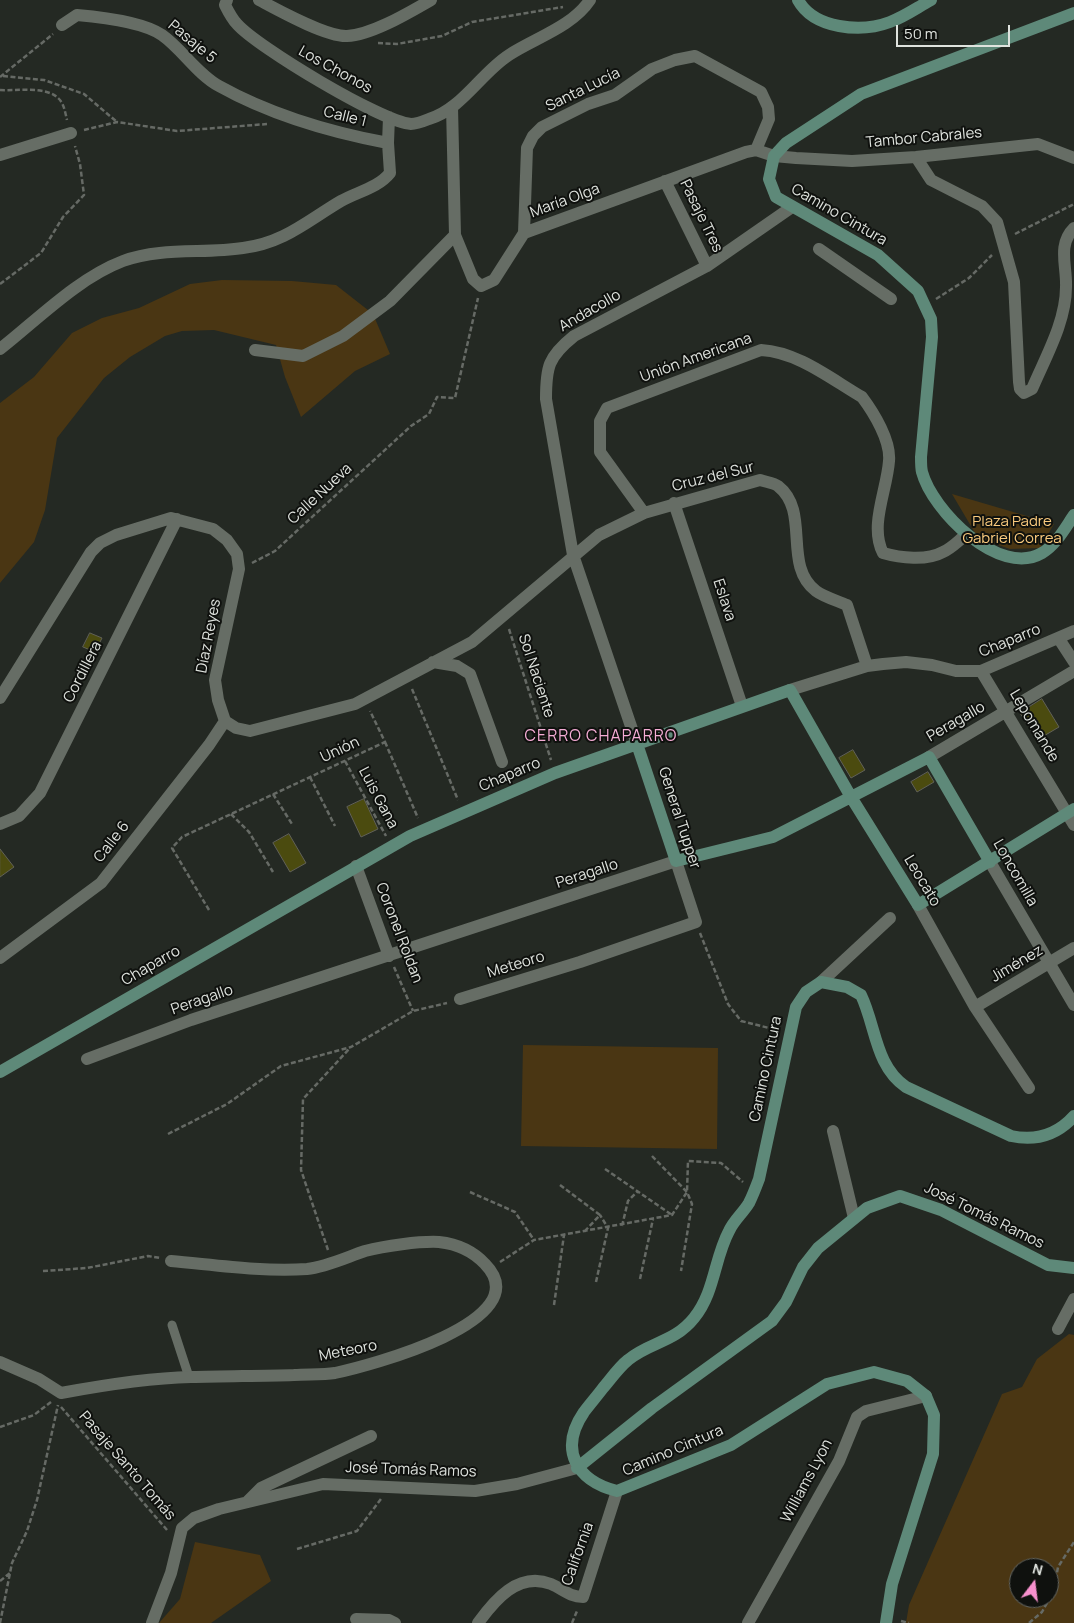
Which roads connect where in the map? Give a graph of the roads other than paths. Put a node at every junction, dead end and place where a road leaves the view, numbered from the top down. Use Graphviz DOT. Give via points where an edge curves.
graph roads {
  1 [pos="227,0"];
  2 [pos="259,0"];
  3 [pos="432,0"];
  4 [pos="798,0"];
  5 [pos="931,0"];
  6 [pos="589,1"];
  7 [pos="1074,13"];
  8 [pos="62,25"];
  9 [pos="452,107"];
  10 [pos="390,117"];
  11 [pos="295,120"];
  12 [pos="71,133"];
  13 [pos="388,143"];
  14 [pos="756,150"];
  15 [pos="0,156"];
  16 [pos="774,156"];
  17 [pos="916,157"];
  18 [pos="1074,158"];
  19 [pos="666,181"];
  20 [pos="792,207"];
  21 [pos="1074,228"];
  22 [pos="524,234"];
  23 [pos="455,235"];
  24 [pos="818,249"];
  25 [pos="707,266"];
  26 [pos="891,299"];
  27 [pos="0,349"];
  28 [pos="255,350"];
  29 [pos="674,503"];
  30 [pos="644,512"];
  31 [pos="1074,515"];
  32 [pos="177,519"];
  33 [pos="966,535"];
  34 [pos="573,555"];
  35 [pos="1074,631"];
  36 [pos="1059,639"];
  37 [pos="433,662"];
  38 [pos="1074,662"];
  39 [pos="867,666"];
  40 [pos="981,671"];
  41 [pos="1074,671"];
  42 [pos="790,690"];
  43 [pos="0,698"];
  44 [pos="742,706"];
  45 [pos="1006,712"];
  46 [pos="225,721"];
  47 [pos="638,744"];
  48 [pos="928,757"];
  49 [pos="502,762"];
  50 [pos="851,797"];
  51 [pos="1072,816"];
  52 [pos="0,824"];
  53 [pos="676,861"];
  54 [pos="990,862"];
  55 [pos="356,866"];
  56 [pos="918,905"];
  57 [pos="890,918"];
  58 [pos="696,922"];
  59 [pos="1074,948"];
  60 [pos="389,956"];
  61 [pos="0,958"];
  62 [pos="1048,965"];
  63 [pos="821,982"];
  64 [pos="460,999"];
  65 [pos="1074,1005"];
  66 [pos="975,1007"];
  67 [pos="87,1060"];
  68 [pos="0,1072"];
  69 [pos="1029,1088"];
  70 [pos="1074,1116"];
  71 [pos="833,1131"];
  72 [pos="854,1218"];
  73 [pos="172,1261"];
  74 [pos="1074,1268"];
  75 [pos="1074,1299"];
  76 [pos="172,1325"];
  77 [pos="1058,1329"];
  78 [pos="0,1362"];
  79 [pos="188,1377"];
  80 [pos="926,1396"];
  81 [pos="371,1436"];
  82 [pos="577,1468"];
  83 [pos="617,1492"];
  84 [pos="247,1502"];
  85 [pos="356,1619"];
  86 [pos="152,1623"];
  87 [pos="395,1623"];
  88 [pos="478,1623"];
  89 [pos="748,1623"];
  90 [pos="886,1623"];
  1 -- 10 [label="street, Los Chonos" via="224,5 236,24 290,64"];
  2 -- 3 [label="street" via="304,24 346,36 398,20"];
  4 -- 5 [label="main road" via="820,21 842,27 865,27 889,23"];
  6 -- 9 [label="street, Los Chonos" via="566,23 497,62"];
  7 -- 16 [label="main road" via="861,94 786,143"];
  8 -- 11 [label="street, Pasaje 5" via="77,15 96,16 114,18 161,34 217,85"];
  9 -- 10 [label="street, Los Chonos" via="412,124"];
  9 -- 23 [label="street"];
  10 -- 13 [label="street"];
  11 -- 13 [label="street, Calle 1" via="340,134"];
  12 -- 15 [label="street"];
  13 -- 27 [label="street" via="390,173 384,180 286,236 244,248 159,252 121,262 82,284"];
  14 -- 16 [label="street"];
  14 -- 19 [label="street, María Olga"];
  14 -- 22 [label="street, Santa Lucía" via="769,120 768,107 761,92 695,56 675,60 652,69 615,94 542,127 533,136 527,148"];
  16 -- 17 [label="street, Tambor Cabrales" via="852,161"];
  16 -- 20 [label="main road, Camino Cintura" via="769,178 776,197"];
  17 -- 18 [label="street, Tambor Cabrales" via="1038,144"];
  17 -- 21 [label="street" via="931,180 982,206 997,222 1014,282 1018,382 1024,393 1032,390 1062,317 1066,287 1063,254 1068,234"];
  19 -- 22 [label="street, María Olga"];
  19 -- 25 [label="street, Pasaje Tres"];
  20 -- 25 [label="street, Andacollo"];
  20 -- 33 [label="main road, Camino Cintura" via="878,255 918,291 926,305 932,337 920,457 922,472 947,513"];
  22 -- 23 [label="street, María Olga" via="494,280 481,286 473,279"];
  23 -- 28 [label="street" via="390,302 343,336 302,356"];
  24 -- 26 [label="street"];
  25 -- 34 [label="street, Andacollo" via="574,336 556,351 546,374 546,399"];
  29 -- 30 [label="street, Cruz del Sur"];
  29 -- 39 [label="street, Cruz del Sur" via="760,480 777,485 788,497 794,512 799,570 816,591 847,605"];
  29 -- 44 [label="street, Eslava"];
  30 -- 33 [label="street, Unión Americana" via="600,452 600,421 607,408 761,350 777,351 790,355 862,397 869,407 890,459 878,528 878,543 883,553 898,557 942,553"];
  30 -- 34 [label="street, Cruz del Sur" via="599,535"];
  31 -- 33 [label="main road, Camino Cintura" via="1052,545 1041,554 1026,558 1011,558"];
  32 -- 43 [label="street" via="171,518 100,543 91,552"];
  32 -- 46 [label="street, Díaz Reyes" via="213,529 227,540 236,554 239,569 215,680"];
  32 -- 52 [label="street, Cordillera" via="40,793 19,816"];
  34 -- 37 [label="street" via="472,642"];
  34 -- 47 [label="street, General Tupper"];
  35 -- 36 [label="street, Chaparro"];
  36 -- 38 [label="street"];
  36 -- 40 [label="street, Chaparro"];
  37 -- 46 [label="street" via="355,704 250,731"];
  37 -- 49 [label="street" via="457,666 470,674"];
  39 -- 40 [label="street, Chaparro" via="906,662 932,664 956,671"];
  39 -- 42 [label="street, Chaparro"];
  40 -- 45 [label="street, Lepomande"];
  41 -- 45 [label="street, Peragallo"];
  42 -- 44 [label="main road, Chaparro"];
  42 -- 50 [label="main road, Leocato"];
  44 -- 47 [label="main road, Chaparro"];
  45 -- 48 [label="street, Peragallo"];
  45 -- 51 [label="street, Lepomande"];
  46 -- 61 [label="street, Calle 6" via="101,882"];
  47 -- 53 [label="main road, General Tupper"];
  47 -- 55 [label="main road, Chaparro" via="555,773 423,830"];
  48 -- 50 [label="main road, Peragallo"];
  48 -- 54 [label="main road, Loncomilla"];
  50 -- 53 [label="main road, Peragallo" via="773,837"];
  50 -- 56 [label="main road, Leocato"];
  51 -- 54 [label="main road"];
  53 -- 58 [label="street, General Tupper"];
  53 -- 60 [label="street, Peragallo"];
  54 -- 56 [label="main road"];
  54 -- 62 [label="street, Loncomilla"];
  55 -- 60 [label="street, Coronel Roldan"];
  55 -- 68 [label="main road, Chaparro"];
  56 -- 66 [label="street, Leocato"];
  57 -- 63 [label="street"];
  58 -- 64 [label="street, Meteoro"];
  59 -- 62 [label="street, Jiménez"];
  60 -- 67 [label="street, Peragallo" via="190,1020"];
  62 -- 65 [label="street, Loncomilla"];
  62 -- 66 [label="street, Jiménez"];
  63 -- 70 [label="main road" via="847,987 861,995 877,1046 896,1080 906,1087 1022,1138 1045,1136"];
  63 -- 82 [label="main road, Camino Cintura" via="799,999 754,1192 728,1232 707,1299 692,1320 668,1340 628,1359 583,1413 575,1430"];
  66 -- 69 [label="street, Leocato"];
  71 -- 72 [label="street"];
  72 -- 74 [label="main road, José Tomás Ramos" via="888,1199 900,1196 914,1199 1048,1265"];
  72 -- 82 [label="main road, José Tomás Ramos" via="812,1255 772,1321 652,1408"];
  73 -- 79 [label="street, Meteoro" via="308,1269 368,1251 437,1242 475,1253 490,1269 495,1283 494,1300 484,1314 461,1328 389,1360 332,1373"];
  75 -- 77 [label="street"];
  76 -- 79 [label="lane"];
  78 -- 79 [label="street, Meteoro" via="39,1379 60,1398 114,1383"];
  80 -- 83 [label="main road, Camino Cintura" via="907,1381 874,1372 827,1384 731,1445"];
  80 -- 89 [label="street, Williams Lyon" via="866,1411 857,1417 839,1461"];
  80 -- 90 [label="main road" via="934,1415 933,1454 892,1584"];
  81 -- 84 [label="street" via="261,1488"];
  82 -- 83 [label="main road, Camino Cintura" via="601,1487"];
  82 -- 84 [label="street, José Tomás Ramos" via="475,1491 323,1484"];
  83 -- 88 [label="street, California" via="583,1597 569,1595 549,1583 533,1581 517,1585 495,1599"];
  84 -- 86 [label="street, José Tomás Ramos" via="194,1518 182,1528 171,1573"];
  85 -- 87 [label="street"];
}
